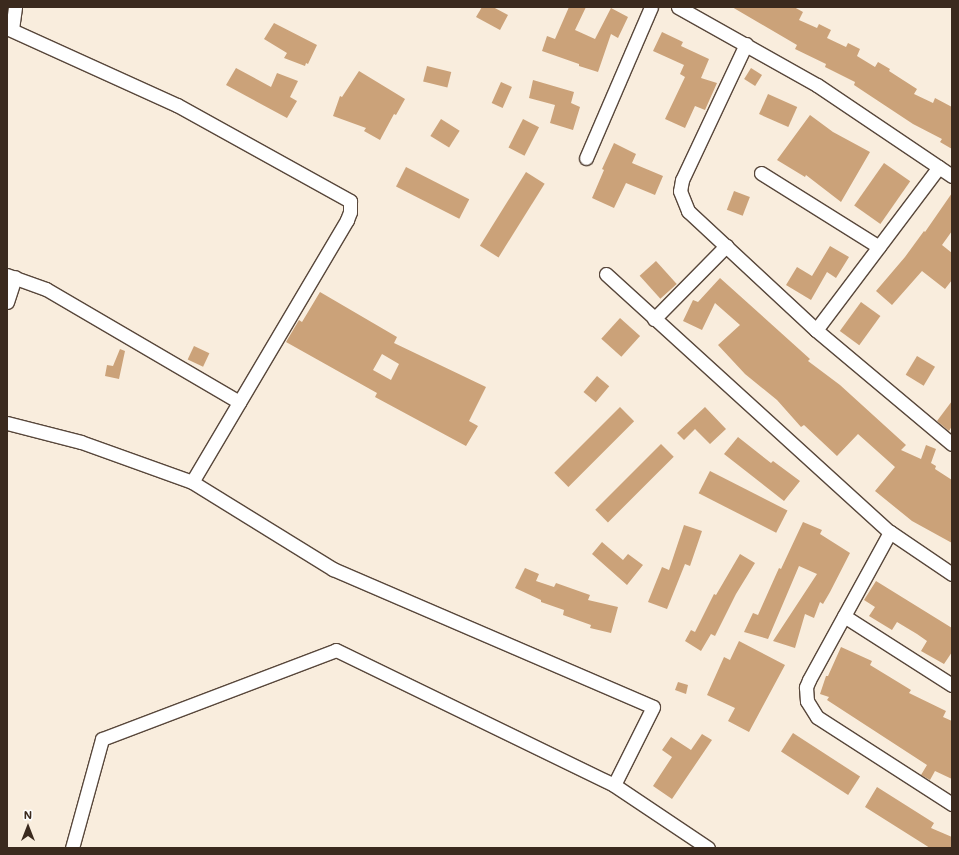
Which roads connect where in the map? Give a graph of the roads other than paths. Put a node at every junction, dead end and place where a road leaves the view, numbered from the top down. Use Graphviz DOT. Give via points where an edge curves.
graph roads {
  1 [pos="15,7"];
  2 [pos="651,7"];
  3 [pos="678,7"];
  4 [pos="9,29"];
  5 [pos="746,44"];
  6 [pos="586,158"];
  7 [pos="939,167"];
  8 [pos="761,173"];
  9 [pos="952,176"];
  10 [pos="726,246"];
  11 [pos="879,247"];
  12 [pos="606,274"];
  13 [pos="11,276"];
  14 [pos="7,302"];
  15 [pos="654,319"];
  16 [pos="816,330"];
  17 [pos="239,402"];
  18 [pos="7,423"];
  19 [pos="952,444"];
  20 [pos="192,482"];
  21 [pos="890,532"];
  22 [pos="952,574"];
  23 [pos="844,616"];
  24 [pos="952,685"];
  25 [pos="614,785"];
  26 [pos="952,804"];
  27 [pos="72,848"];
  28 [pos="708,848"];
  1 -- 4 [label="street"];
  2 -- 6 [label="street"];
  3 -- 5 [label="street"];
  4 -- 17 [label="street" via="177,105 350,201 347,220"];
  5 -- 7 [label="street" via="817,85"];
  5 -- 10 [label="street" via="682,180 680,191 688,211"];
  7 -- 9 [label="street"];
  7 -- 11 [label="street"];
  8 -- 11 [label="street"];
  10 -- 15 [label="street"];
  10 -- 16 [label="street"];
  11 -- 16 [label="street"];
  12 -- 15 [label="street"];
  13 -- 14 [label="street"];
  13 -- 17 [label="street" via="46,289"];
  15 -- 21 [label="street"];
  16 -- 19 [label="street"];
  17 -- 20 [label="street"];
  18 -- 20 [label="street" via="81,442"];
  20 -- 25 [label="street" via="334,569 653,707"];
  21 -- 22 [label="street"];
  21 -- 23 [label="street"];
  23 -- 24 [label="street"];
  23 -- 26 [label="street" via="806,686 810,709 817,717"];
  25 -- 27 [label="street" via="336,650 102,739"];
  25 -- 28 [label="street"];
}
